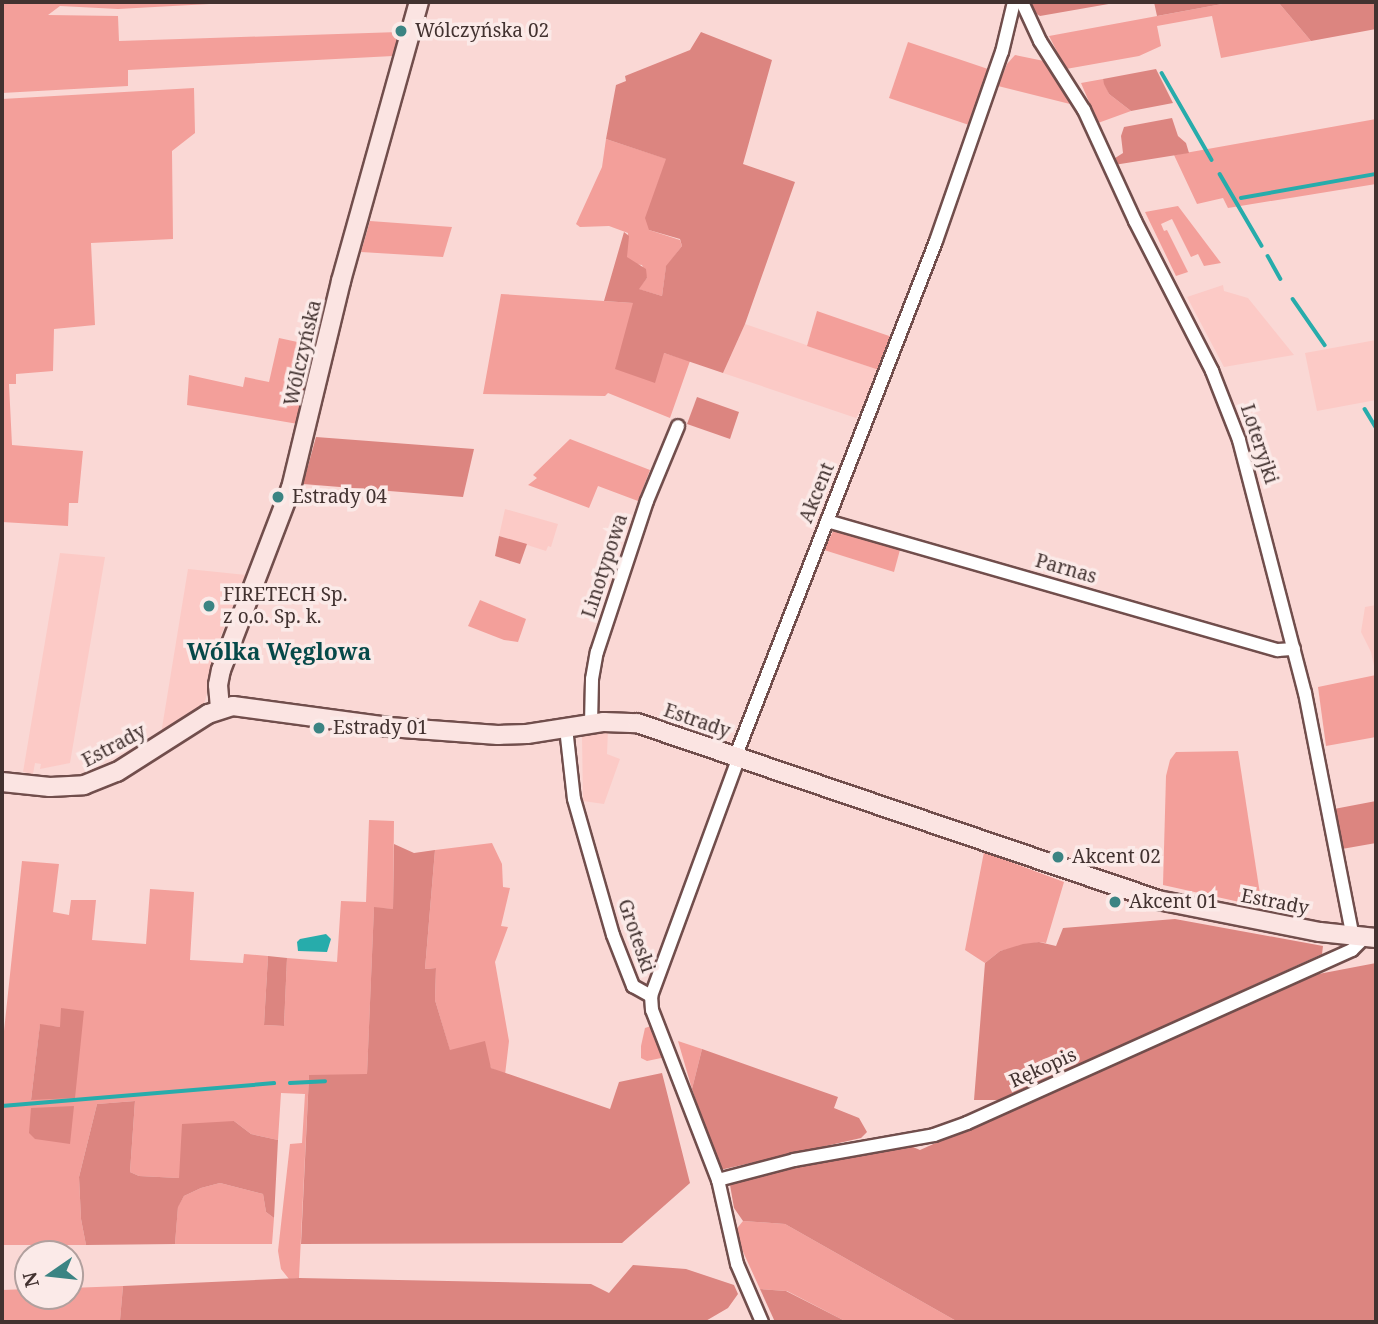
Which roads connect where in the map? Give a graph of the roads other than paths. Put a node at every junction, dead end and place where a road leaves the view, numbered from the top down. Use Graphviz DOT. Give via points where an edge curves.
graph roads {
  1 [pos="419,2"];
  2 [pos="1014,2"];
  3 [pos="1022,2"];
  4 [pos="678,426"];
  5 [pos="827,521"];
  6 [pos="1294,649"];
  7 [pos="220,708"];
  8 [pos="591,724"];
  9 [pos="566,728"];
  10 [pos="738,757"];
  11 [pos="2,782"];
  12 [pos="1364,938"];
  13 [pos="651,996"];
  14 [pos="718,1180"];
  15 [pos="762,1322"];
  1 -- 7 [label="main road, Wólczyńska" via="341,281 291,488 221,670"];
  2 -- 5 [label="street, Akcent" via="1002,52 936,241"];
  3 -- 6 [label="street, Loteryjki" via="1040,41 1084,110 1212,371 1250,476"];
  4 -- 8 [label="street, Linotypowa" via="597,652"];
  5 -- 6 [label="street, Parnas" via="1278,650"];
  5 -- 10 [label="street, Akcent"];
  6 -- 12 [label="street, Loteryjki"];
  7 -- 9 [label="main road, Estrady" via="498,735"];
  7 -- 11 [label="main road, Estrady" via="117,772 90,783 50,787"];
  8 -- 9 [label="main road, Estrady"];
  8 -- 10 [label="main road, Estrady" via="637,723"];
  9 -- 13 [label="street, Groteski" via="574,799 613,935 633,986"];
  10 -- 12 [label="main road, Estrady" via="1133,893 1284,926"];
  10 -- 13 [label="street, Akcent"];
  12 -- 14 [label="street, Rękopis" via="1352,950 967,1124"];
  13 -- 14 [label="street, Groteski" via="652,1010"];
  14 -- 15 [label="street, Groteski" via="737,1264"];
}
